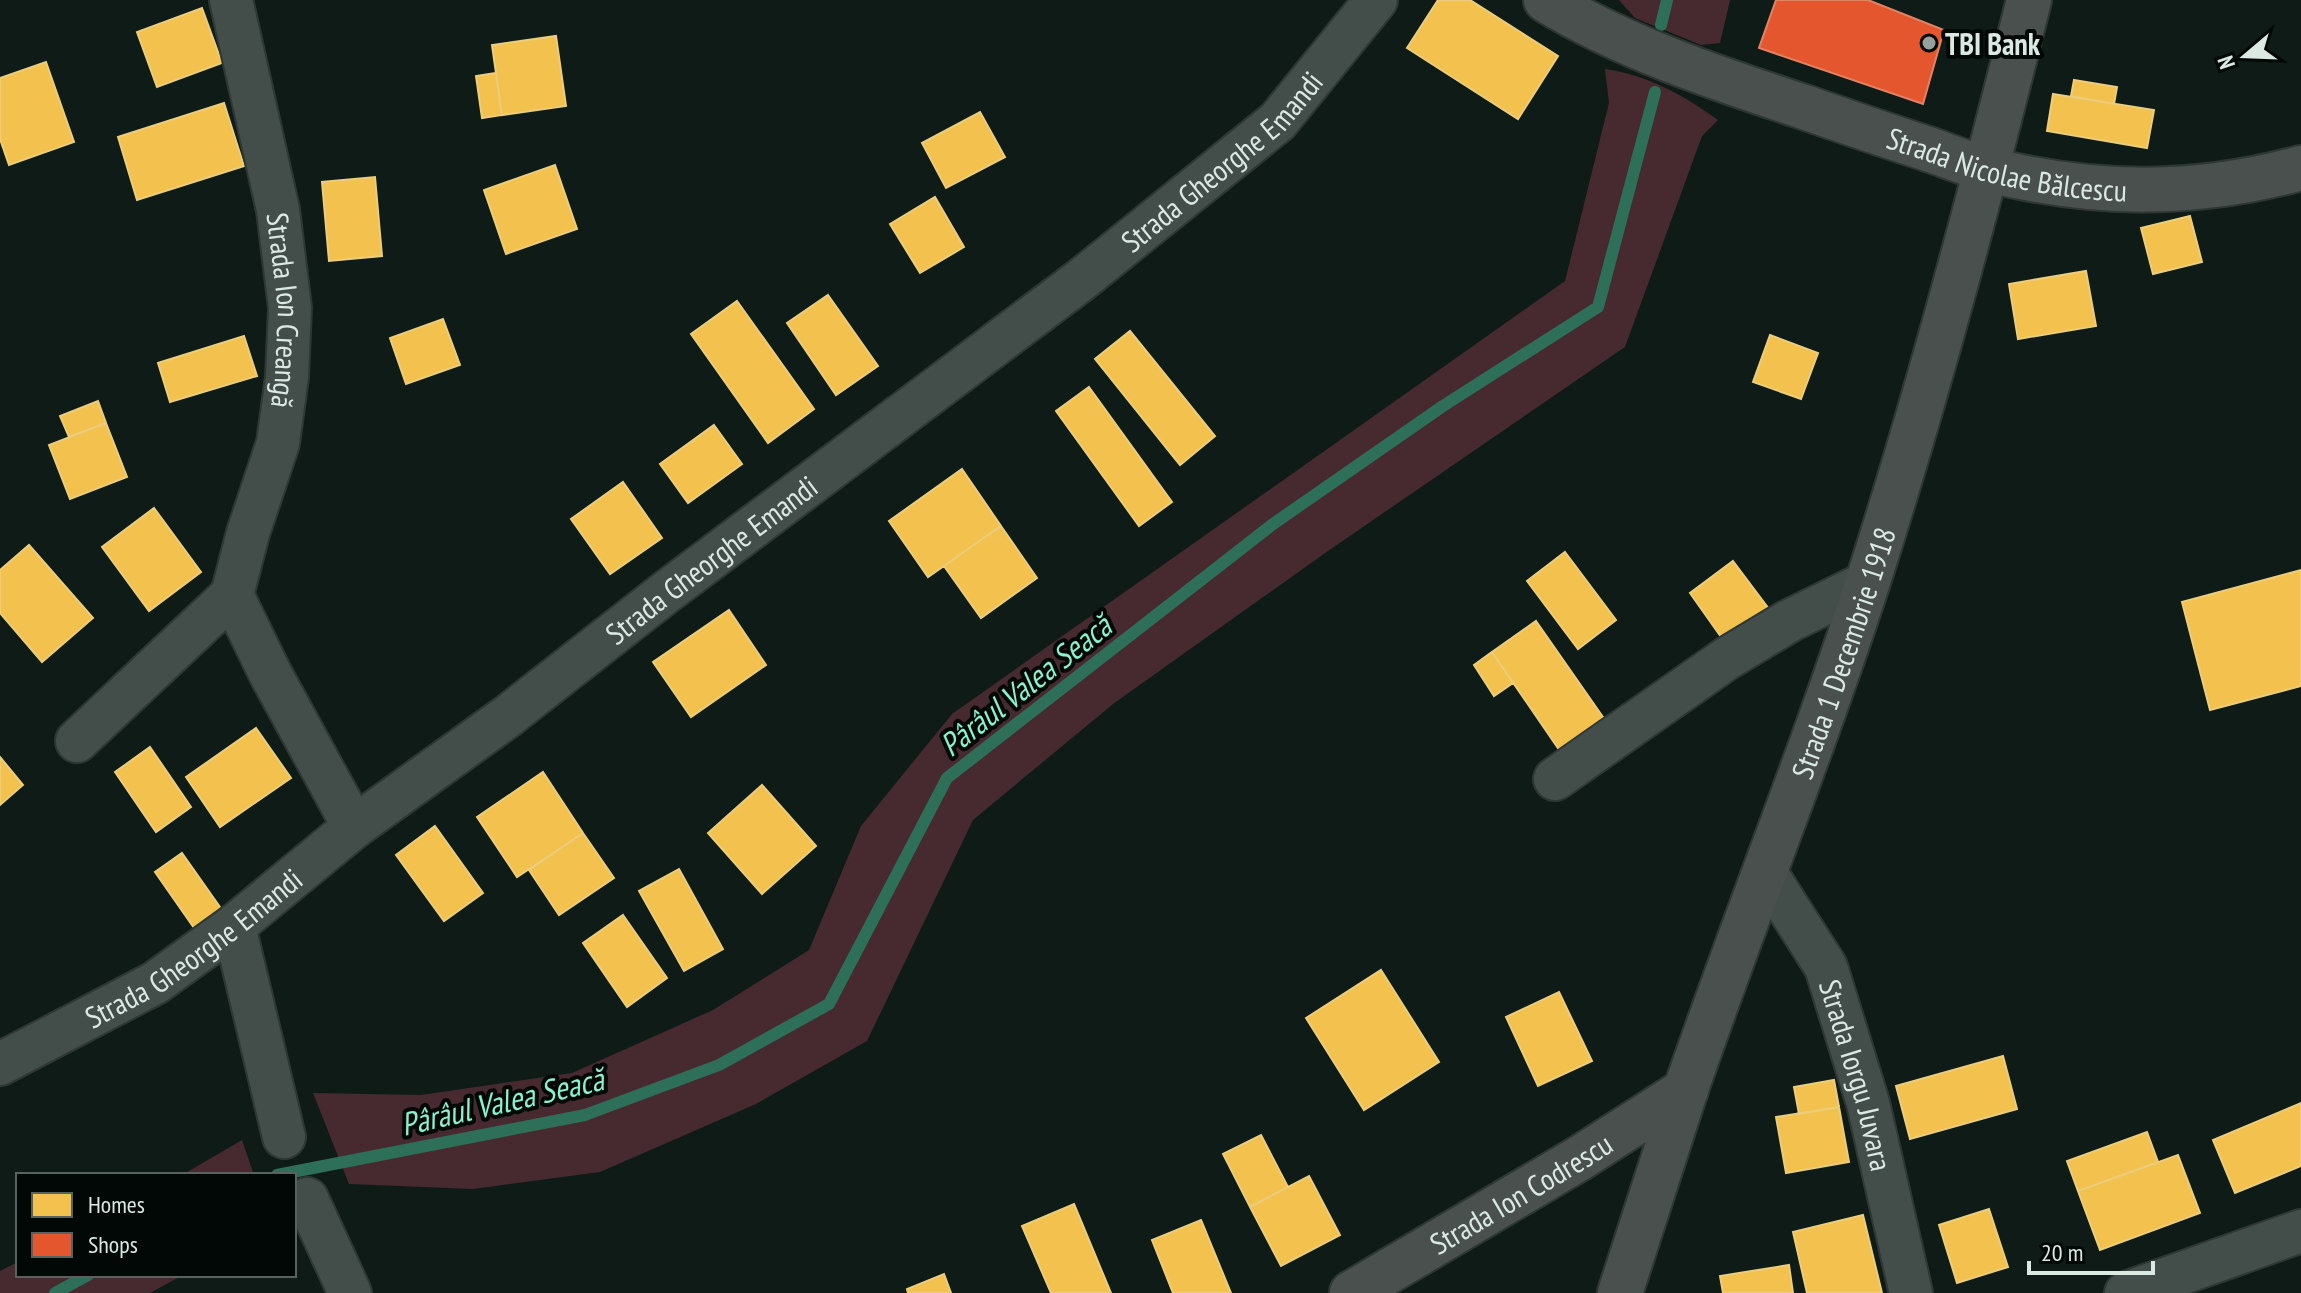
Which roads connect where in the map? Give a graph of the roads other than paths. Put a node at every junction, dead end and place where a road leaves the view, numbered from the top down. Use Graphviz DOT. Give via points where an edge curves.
graph roads {
  1 [pos="231,0"];
  2 [pos="1376,0"];
  3 [pos="1546,0"];
  4 [pos="1581,0"];
  5 [pos="2029,0"];
  6 [pos="1613,34"];
  7 [pos="2301,168"];
  8 [pos="1987,169"];
  9 [pos="1868,582"];
  10 [pos="232,595"];
  11 [pos="77,741"];
  12 [pos="1555,779"];
  13 [pos="354,827"];
  14 [pos="1766,873"];
  15 [pos="234,926"];
  16 [pos="0,1064"];
  17 [pos="1686,1090"];
  18 [pos="284,1137"];
  19 [pos="307,1199"];
  20 [pos="2301,1231"];
  21 [pos="350,1293"];
  22 [pos="1352,1293"];
  23 [pos="1620,1293"];
  24 [pos="1911,1293"];
  25 [pos="2126,1293"];
  1 -- 10 [label="street, Strada Ion Creangă" via="278,210 290,308 278,443"];
  2 -- 13 [label="street, Strada Gheorghe Emandi" via="1278,121 1081,280"];
  3 -- 6 [label="main road, Strada Nicolae Bălcescu"];
  4 -- 6 [label="main road"];
  5 -- 8 [label="main road, Strada 1 Decembrie 1918"];
  6 -- 8 [label="main road, Strada Nicolae Bălcescu" via="1721,80"];
  7 -- 8 [label="main road, Strada Nicolae Bălcescu" via="2253,181 2124,191"];
  8 -- 9 [label="main road, Strada 1 Decembrie 1918"];
  9 -- 12 [label="street" via="1726,659"];
  9 -- 14 [label="main road, Strada 1 Decembrie 1918"];
  10 -- 11 [label="street"];
  10 -- 13 [label="street"];
  13 -- 15 [label="street, Strada Gheorghe Emandi"];
  14 -- 17 [label="main road, Strada 1 Decembrie 1918"];
  14 -- 24 [label="street, Strada Iorgu Juvara" via="1826,967 1868,1103"];
  15 -- 16 [label="street, Strada Gheorghe Emandi" via="155,983"];
  15 -- 18 [label="street"];
  17 -- 22 [label="main road, Strada Ion Codrescu"];
  17 -- 23 [label="main road, Strada 1 Decembrie 1918"];
  19 -- 21 [label="street"];
  20 -- 25 [label="street"];
}
